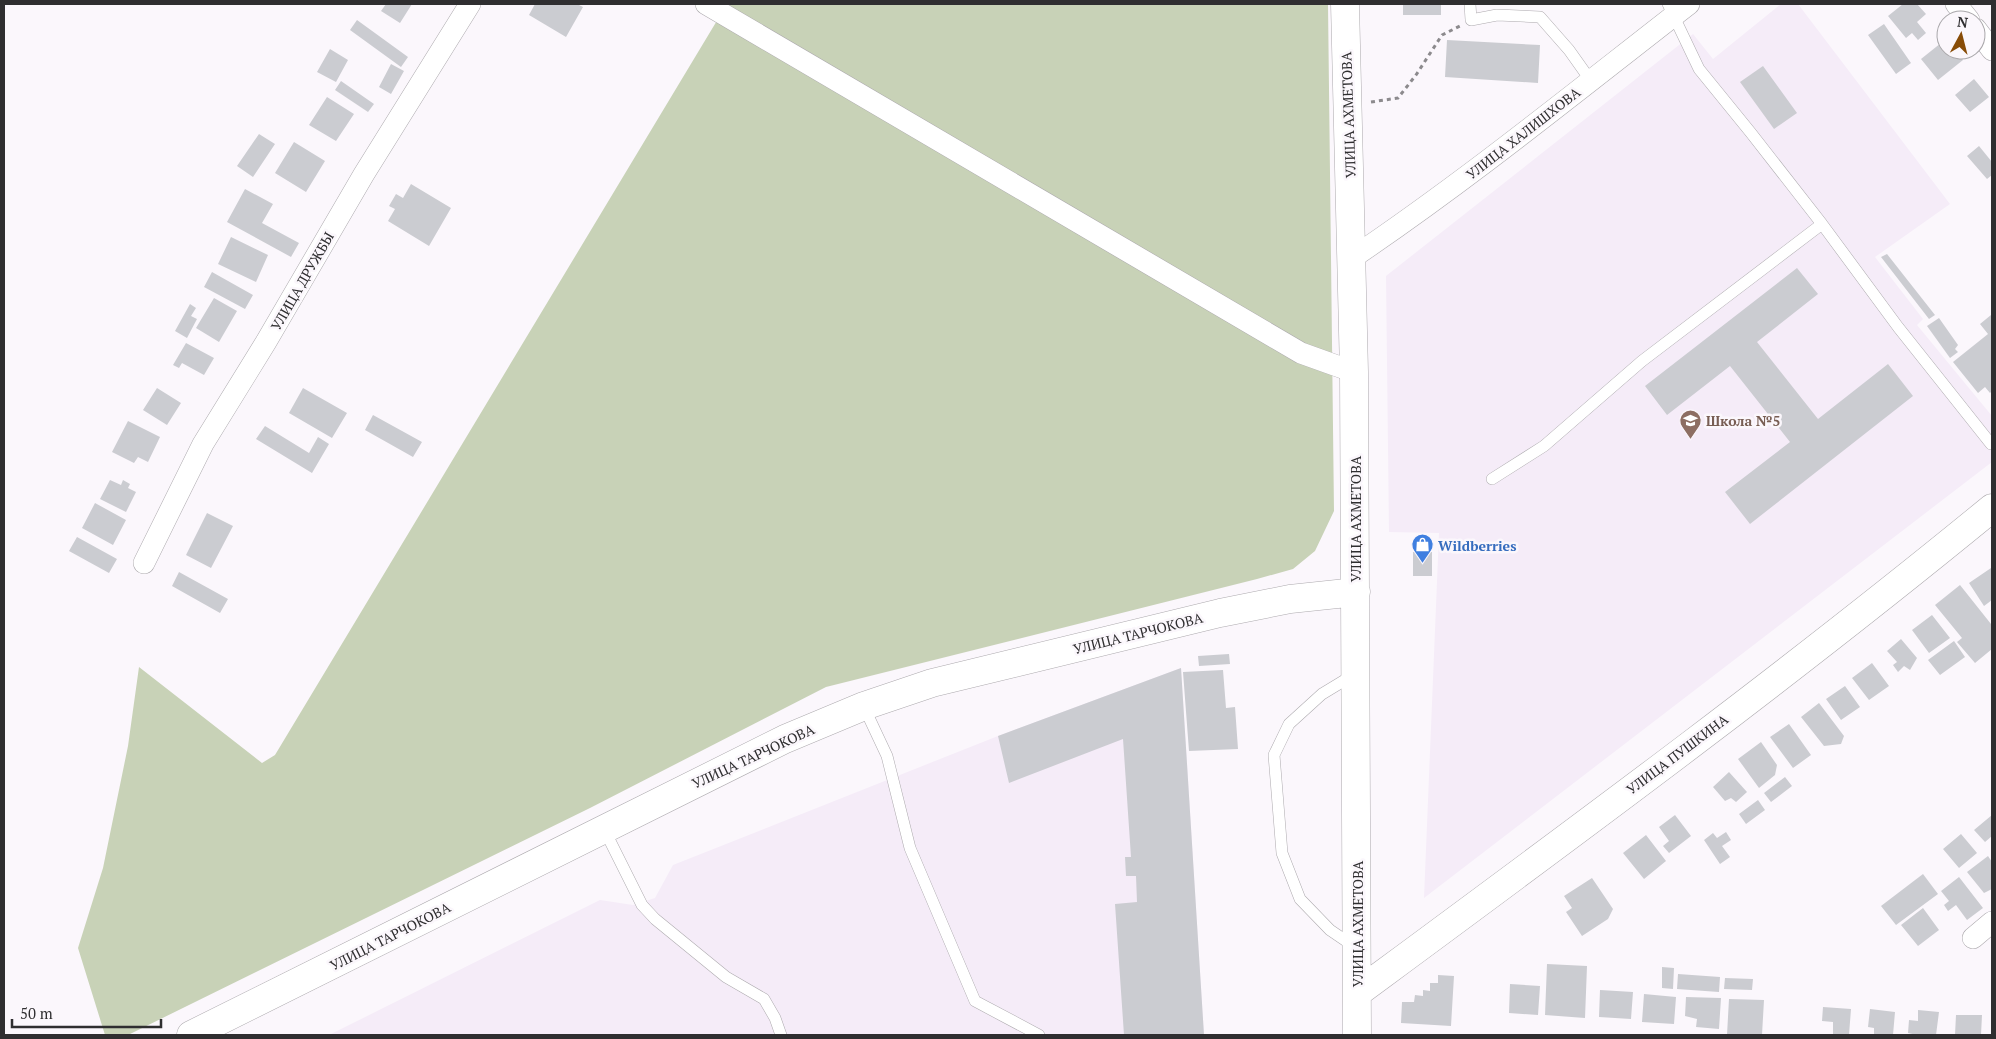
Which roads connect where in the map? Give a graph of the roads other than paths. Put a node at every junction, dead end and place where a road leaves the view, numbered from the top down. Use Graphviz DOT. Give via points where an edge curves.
graph roads {
  1 [pos="470,4"];
  2 [pos="1345,4"];
  3 [pos="1470,4"];
  4 [pos="714,8"];
  5 [pos="1677,8"];
  6 [pos="1591,81"];
  7 [pos="1822,224"];
  8 [pos="1352,258"];
  9 [pos="1354,372"];
  10 [pos="1990,444"];
  11 [pos="1492,479"];
  12 [pos="1992,508"];
  13 [pos="144,563"];
  14 [pos="1356,592"];
  15 [pos="1356,673"];
  16 [pos="864,706"];
  17 [pos="604,829"];
  18 [pos="1992,922"];
  19 [pos="1973,938"];
  20 [pos="1358,949"];
  21 [pos="1357,993"];
  22 [pos="192,1035"];
  23 [pos="781,1035"];
  24 [pos="1039,1035"];
  25 [pos="1357,1035"];
  1 -- 13 [label="street, УЛИЦА ДРУЖБЫ" via="203,444"];
  2 -- 8 [label="main road, УЛИЦА АХМЕТОВА"];
  3 -- 6 [label="lane" via="1471,20 1497,16 1540,17"];
  4 -- 9 [label="street" via="1301,353"];
  5 -- 6 [label="street, УЛИЦА ХАЛИШХОВА"];
  5 -- 7 [label="lane" via="1699,70"];
  6 -- 8 [label="street, УЛИЦА ХАЛИШХОВА" via="1413,217"];
  7 -- 10 [label="lane"];
  7 -- 11 [label="lane" via="1642,361 1544,446"];
  8 -- 9 [label="main road, УЛИЦА АХМЕТОВА"];
  9 -- 14 [label="main road, УЛИЦА АХМЕТОВА"];
  12 -- 21 [label="main road, УЛИЦА ПУШКИНА" via="1907,578 1594,818"];
  14 -- 15 [label="main road, УЛИЦА АХМЕТОВА"];
  14 -- 16 [label="main road, УЛИЦА ТАРЧОКОВА" via="1290,598 1220,612 932,683"];
  15 -- 20 [label="main road, УЛИЦА АХМЕТОВА"];
  15 -- 20 [label="lane" via="1322,694 1289,724 1274,755 1282,853 1300,899 1330,930"];
  16 -- 17 [label="main road, УЛИЦА ТАРЧОКОВА" via="785,739"];
  16 -- 24 [label="lane" via="887,756 910,848 976,1001"];
  17 -- 22 [label="main road, УЛИЦА ТАРЧОКОВА"];
  17 -- 23 [label="lane" via="642,905 655,920 726,977 764,999"];
  18 -- 19 [label="street"];
  20 -- 21 [label="main road, УЛИЦА АХМЕТОВА"];
  21 -- 25 [label="main road, УЛИЦА АХМЕТОВА"];
}
